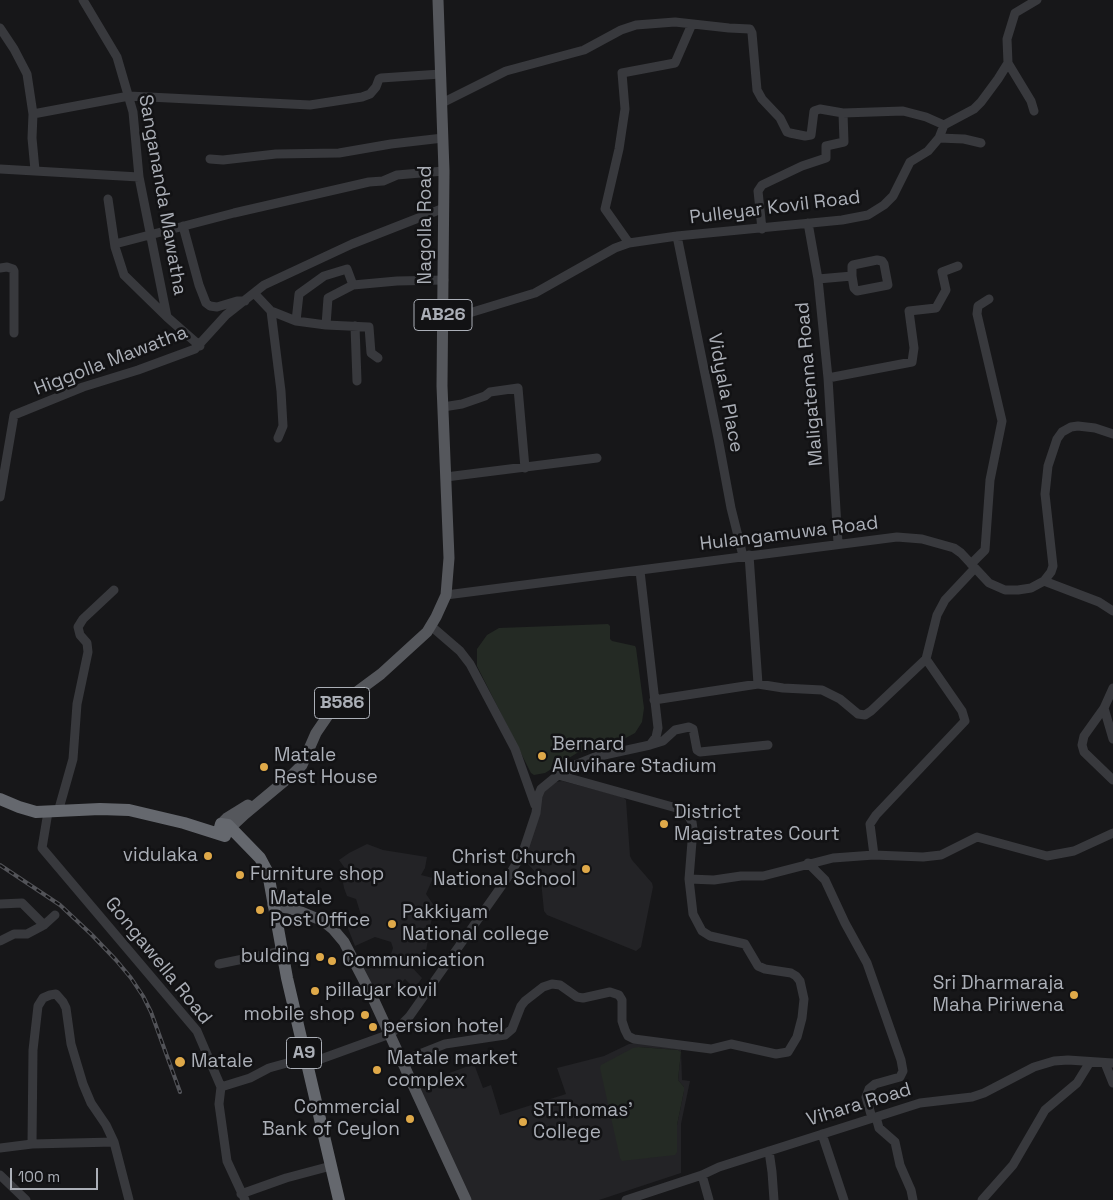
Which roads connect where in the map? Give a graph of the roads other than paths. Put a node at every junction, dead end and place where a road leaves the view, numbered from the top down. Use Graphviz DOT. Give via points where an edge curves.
graph roads {
  1 [pos="83,0"];
  2 [pos="438,0"];
  3 [pos="1037,0"];
  4 [pos="692,24"];
  5 [pos="0,28"];
  6 [pos="1008,63"];
  7 [pos="441,74"];
  8 [pos="129,96"];
  9 [pos="442,103"];
  10 [pos="1034,112"];
  11 [pos="843,113"];
  12 [pos="33,114"];
  13 [pos="944,125"];
  14 [pos="443,138"];
  15 [pos="939,138"];
  16 [pos="981,143"];
  17 [pos="210,159"];
  18 [pos="0,168"];
  19 [pos="35,170"];
  20 [pos="444,171"];
  21 [pos="139,177"];
  22 [pos="108,199"];
  23 [pos="444,208"];
  24 [pos="808,224"];
  25 [pos="183,226"];
  26 [pos="762,228"];
  27 [pos="150,234"];
  28 [pos="677,236"];
  29 [pos="630,243"];
  30 [pos="115,244"];
  31 [pos="958,266"];
  32 [pos="0,268"];
  33 [pos="852,276"];
  34 [pos="818,279"];
  35 [pos="444,280"];
  36 [pos="352,285"];
  37 [pos="254,294"];
  38 [pos="989,299"];
  39 [pos="245,301"];
  40 [pos="270,311"];
  41 [pos="167,317"];
  42 [pos="296,321"];
  43 [pos="443,321"];
  44 [pos="326,325"];
  45 [pos="355,326"];
  46 [pos="14,333"];
  47 [pos="200,346"];
  48 [pos="378,358"];
  49 [pos="828,378"];
  50 [pos="357,381"];
  51 [pos="443,407"];
  52 [pos="1113,434"];
  53 [pos="278,438"];
  54 [pos="597,458"];
  55 [pos="525,468"];
  56 [pos="446,477"];
  57 [pos="0,497"];
  58 [pos="838,544"];
  59 [pos="746,556"];
  60 [pos="973,566"];
  61 [pos="640,571"];
  62 [pos="1044,581"];
  63 [pos="114,590"];
  64 [pos="446,595"];
  65 [pos="1113,611"];
  66 [pos="431,626"];
  67 [pos="926,659"];
  68 [pos="758,684"];
  69 [pos="1113,688"];
  70 [pos="654,700"];
  71 [pos="1104,708"];
  72 [pos="1113,739"];
  73 [pos="650,745"];
  74 [pos="768,745"];
  75 [pos="558,775"];
  76 [pos="1113,780"];
  77 [pos="0,798"];
  78 [pos="536,808"];
  79 [pos="53,812"];
  80 [pos="224,829"];
  81 [pos="1113,833"];
  82 [pos="874,855"];
  83 [pos="808,863"];
  84 [pos="689,878"];
  85 [pos="0,904"];
  86 [pos="273,905"];
  87 [pos="55,915"];
  88 [pos="44,925"];
  89 [pos="0,941"];
  90 [pos="282,950"];
  91 [pos="219,964"];
  92 [pos="390,1034"];
  93 [pos="306,1061"];
  94 [pos="402,1061"];
  95 [pos="1090,1062"];
  96 [pos="1109,1063"];
  97 [pos="1113,1082"];
  98 [pos="222,1088"];
  99 [pos="874,1118"];
  100 [pos="822,1134"];
  101 [pos="114,1142"];
  102 [pos="32,1144"];
  103 [pos="0,1148"];
  104 [pos="769,1151"];
  105 [pos="331,1166"];
  106 [pos="0,1175"];
  107 [pos="702,1175"];
  108 [pos="243,1197"];
  109 [pos="26,1200"];
  110 [pos="128,1200"];
  111 [pos="339,1200"];
  112 [pos="466,1200"];
  113 [pos="626,1200"];
  114 [pos="709,1200"];
  115 [pos="774,1200"];
  116 [pos="844,1200"];
  117 [pos="913,1200"];
  118 [pos="982,1200"];
  1 -- 8 [label="street, Sangananda Mawatha" via="117,57"];
  2 -- 7 [label="main road, Nagolla Road / AB26"];
  3 -- 6 [label="street" via="1015,13 1007,39"];
  4 -- 9 [label="street" via="636,25 584,50 506,71"];
  4 -- 11 [label="street" via="750,29 757,90 787,132 811,134 814,111"];
  4 -- 29 [label="street" via="675,63 622,73 626,109 605,209"];
  5 -- 12 [label="street" via="27,74"];
  6 -- 10 [label="street"];
  6 -- 13 [label="street" via="974,109"];
  7 -- 8 [label="street" via="382,78 370,94 310,105"];
  7 -- 9 [label="main road, Nagolla Road / AB26"];
  8 -- 12 [label="street"];
  8 -- 21 [label="street, Sangananda Mawatha"];
  9 -- 14 [label="main road, Nagolla Road / AB26"];
  11 -- 13 [label="street" via="903,111"];
  11 -- 26 [label="street" via="844,142 826,146 826,158 802,166 758,190"];
  12 -- 19 [label="street"];
  13 -- 15 [label="street, Pulleyar Kovil Road"];
  14 -- 17 [label="street" via="339,153"];
  14 -- 20 [label="main road, Nagolla Road / AB26"];
  15 -- 16 [label="street"];
  15 -- 24 [label="street, Pulleyar Kovil Road" via="928,151 910,162 893,196 876,210 868,215"];
  18 -- 19 [label="street"];
  19 -- 21 [label="street"];
  20 -- 23 [label="main road, Nagolla Road / AB26"];
  20 -- 25 [label="street" via="397,175 383,181"];
  21 -- 27 [label="street, Sangananda Mawatha"];
  22 -- 30 [label="street"];
  23 -- 35 [label="main road, Nagolla Road / AB26"];
  23 -- 37 [label="street, Higgolla Mawatha" via="352,244 264,285"];
  24 -- 26 [label="street, Pulleyar Kovil Road"];
  24 -- 34 [label="street, Maligatenna Road"];
  25 -- 27 [label="street"];
  25 -- 39 [label="street" via="206,303 217,307"];
  26 -- 28 [label="street, Pulleyar Kovil Road"];
  27 -- 30 [label="street"];
  27 -- 41 [label="street, Sangananda Mawatha"];
  28 -- 29 [label="street, Pulleyar Kovil Road"];
  28 -- 59 [label="street, Vidyala Place" via="730,508"];
  29 -- 43 [label="street, Pulleyar Kovil Road" via="615,248 535,293"];
  30 -- 41 [label="street" via="124,275"];
  31 -- 49 [label="street" via="942,272 946,290 936,308 909,311 914,348 912,362"];
  32 -- 46 [label="street" via="14,271"];
  33 -- 33 [label="street" via="852,266 856,263 882,261 888,285 857,292"];
  33 -- 34 [label="street"];
  34 -- 49 [label="street, Maligatenna Road"];
  35 -- 36 [label="street"];
  35 -- 43 [label="main road, Nagolla Road / AB26"];
  36 -- 42 [label="street" via="347,269 324,276 299,294"];
  36 -- 44 [label="street" via="328,298"];
  37 -- 39 [label="street, Higgolla Mawatha"];
  37 -- 40 [label="street"];
  38 -- 60 [label="street" via="978,306 977,314 1002,421 990,480 985,550"];
  39 -- 47 [label="street, Higgolla Mawatha" via="226,315"];
  40 -- 42 [label="street"];
  40 -- 53 [label="street" via="281,391 283,426"];
  41 -- 47 [label="street"];
  42 -- 44 [label="street"];
  43 -- 51 [label="main road, Nagolla Road / AB26"];
  44 -- 45 [label="street"];
  45 -- 48 [label="street" via="368,327 371,353"];
  45 -- 50 [label="street"];
  47 -- 57 [label="street, Higgolla Mawatha" via="14,414"];
  49 -- 58 [label="street, Maligatenna Road"];
  51 -- 55 [label="street" via="462,404 490,392 518,388"];
  51 -- 56 [label="main road, Nagolla Road / AB26"];
  52 -- 62 [label="street" via="1078,426 1062,432 1057,439 1048,466 1045,494 1053,566"];
  54 -- 55 [label="street"];
  55 -- 56 [label="street"];
  56 -- 64 [label="main road, Nagolla Road / AB26" via="449,558"];
  58 -- 59 [label="street, Hulangamuwa Road"];
  58 -- 60 [label="street, Hulangamuwa Road" via="897,537 922,539 954,548"];
  59 -- 61 [label="street, Hulangamuwa Road"];
  59 -- 68 [label="street, Vidyala Place"];
  60 -- 62 [label="street, Hulangamuwa Road" via="989,583 1005,590 1031,588"];
  60 -- 67 [label="street" via="937,615"];
  61 -- 64 [label="street, Hulangamuwa Road"];
  61 -- 70 [label="street"];
  62 -- 65 [label="street" via="1099,602"];
  63 -- 79 [label="street, Gongawella Road" via="78,627 88,652 77,704 73,758"];
  64 -- 66 [label="main road, Nagolla Road / AB26"];
  66 -- 78 [label="street" via="460,650 470,664 515,749"];
  66 -- 80 [label="main road, B586" via="388,668 331,711 316,733 302,765"];
  67 -- 68 [label="street" via="865,715 858,714 822,690"];
  67 -- 82 [label="street" via="966,721 876,815 870,824"];
  68 -- 70 [label="street"];
  69 -- 71 [label="street"];
  70 -- 73 [label="street" via="658,728"];
  71 -- 72 [label="street"];
  71 -- 76 [label="street" via="1082,744 1084,752"];
  73 -- 74 [label="street" via="663,741 675,730 689,727 700,752"];
  73 -- 75 [label="street" via="595,757"];
  75 -- 78 [label="street" via="541,789"];
  75 -- 84 [label="street" via="680,809 688,815 693,829"];
  77 -- 79 [label="highway, A9" via="29,810"];
  78 -- 92 [label="street" via="523,852 510,874 414,1011"];
  79 -- 80 [label="highway, A9" via="129,810 216,834"];
  79 -- 98 [label="street, Gongawella Road" via="42,848 197,1031"];
  80 -- 86 [label="highway, A9" via="260,858 266,868"];
  81 -- 82 [label="street" via="1074,851 1047,856 977,836 941,855"];
  82 -- 83 [label="street"];
  83 -- 84 [label="street" via="763,876 714,880"];
  83 -- 99 [label="street" via="825,880 867,962 901,1060 903,1071 900,1077 869,1089 866,1097"];
  84 -- 94 [label="street" via="693,914 702,931 745,944 758,966 796,976 800,981 804,999 802,1018 797,1037 788,1052 776,1054 731,1044 711,1049 634,1039 625,1030 619,994 610,992 583,998 552,984 543,986 525,1000 512,1029 505,1035 445,1044"];
  85 -- 88 [label="street" via="22,903"];
  86 -- 90 [label="highway, A9"];
  86 -- 92 [label="main road" via="323,921 340,936"];
  87 -- 88 [label="street"];
  88 -- 89 [label="street" via="27,934 14,934"];
  90 -- 91 [label="street"];
  90 -- 93 [label="highway, A9"];
  92 -- 93 [label="street"];
  92 -- 94 [label="main road"];
  93 -- 98 [label="street" via="269,1068"];
  93 -- 105 [label="highway, A9"];
  94 -- 112 [label="main road"];
  95 -- 96 [label="street, Vihara Road"];
  95 -- 99 [label="street, Vihara Road" via="1054,1061 1034,1067 972,1097 920,1103"];
  95 -- 118 [label="street" via="1077,1083 1045,1110 1014,1165"];
  96 -- 97 [label="street"];
  98 -- 108 [label="street, Gongawella Road" via="219,1104 227,1161"];
  99 -- 100 [label="street, Vihara Road"];
  99 -- 117 [label="street" via="879,1128 895,1142"];
  100 -- 104 [label="street, Vihara Road"];
  100 -- 116 [label="street"];
  101 -- 102 [label="street"];
  101 -- 102 [label="street" via="83,1084 71,1044 66,1008 56,994 40,1001 38,1006 33,1050"];
  101 -- 110 [label="street"];
  102 -- 103 [label="street"];
  104 -- 107 [label="street, Vihara Road"];
  104 -- 115 [label="street"];
  105 -- 108 [label="street" via="286,1178"];
  105 -- 111 [label="highway, A9"];
  106 -- 109 [label="street"];
  107 -- 113 [label="street, Vihara Road"];
  107 -- 114 [label="street"];
}
